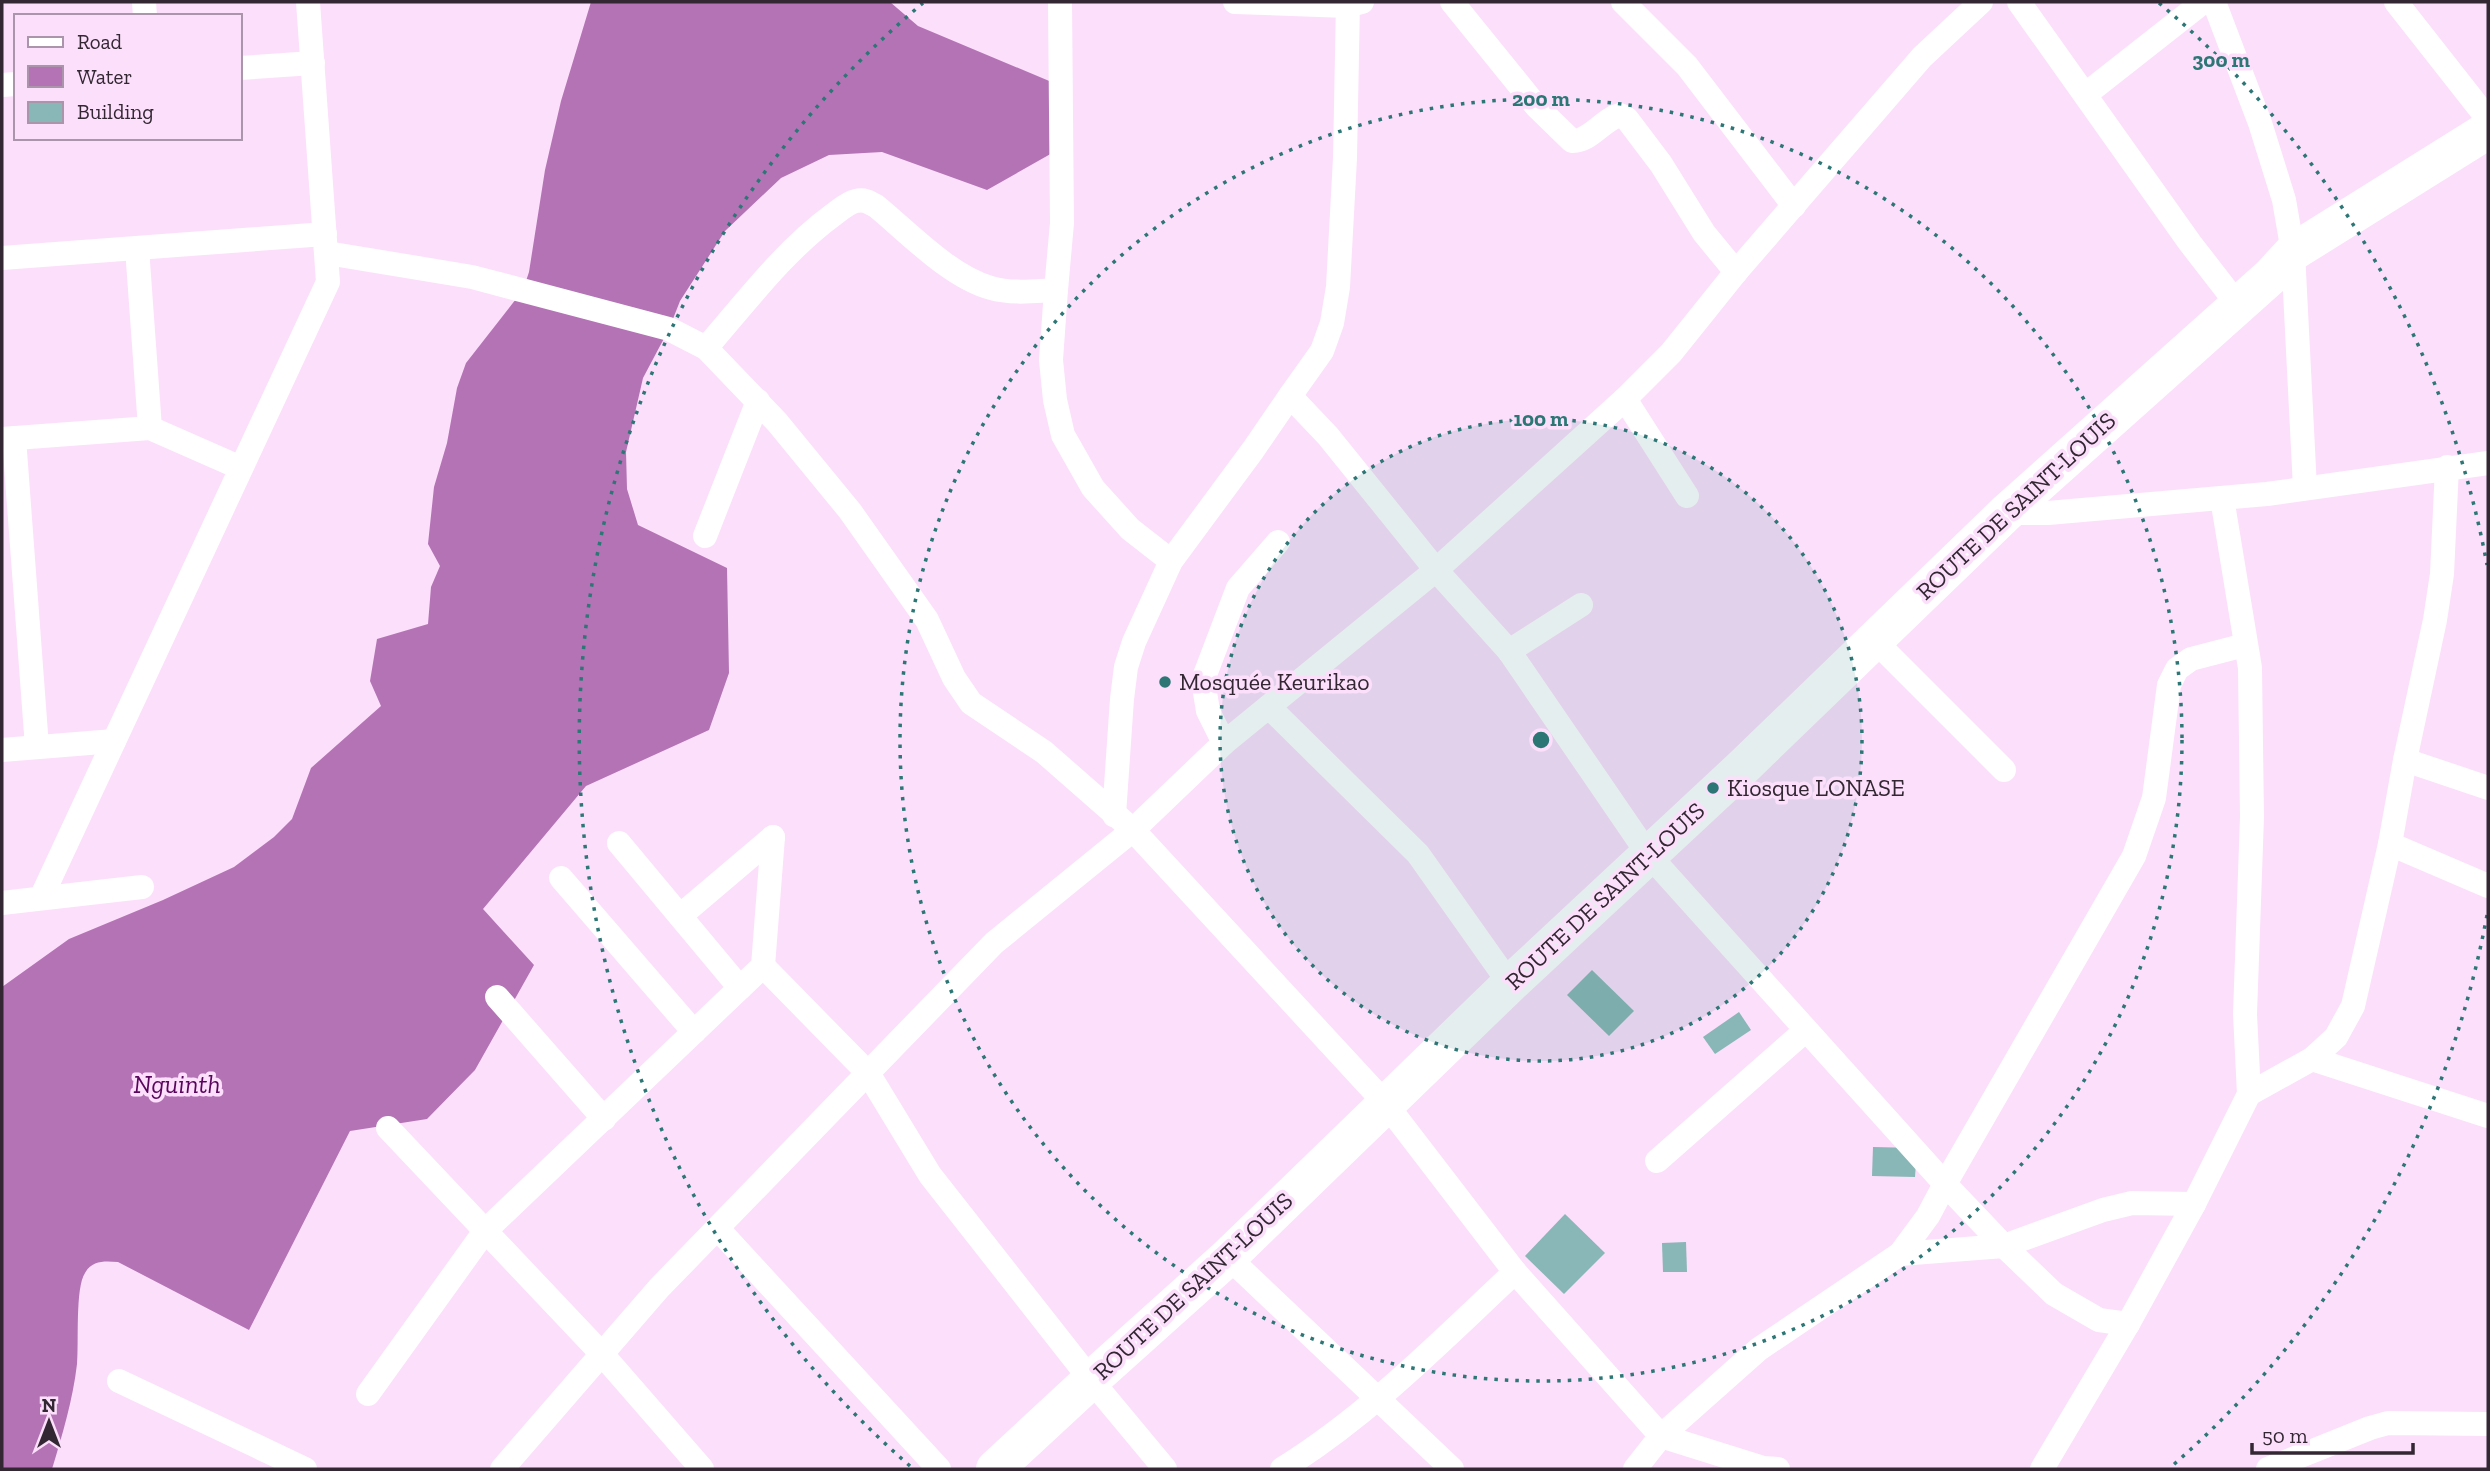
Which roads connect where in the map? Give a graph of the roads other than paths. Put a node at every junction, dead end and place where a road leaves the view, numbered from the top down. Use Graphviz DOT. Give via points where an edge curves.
graph roads {
  1 [pos="308,2"];
  2 [pos="1060,2"];
  3 [pos="1235,2"];
  4 [pos="1452,2"];
  5 [pos="1623,2"];
  6 [pos="1981,2"];
  7 [pos="2020,2"];
  8 [pos="2203,2"];
  9 [pos="2214,2"];
  10 [pos="2396,2"];
  11 [pos="1352,3"];
  12 [pos="313,63"];
  13 [pos="242,68"];
  14 [pos="2086,94"];
  15 [pos="2488,119"];
  16 [pos="2488,130"];
  17 [pos="1794,206"];
  18 [pos="326,244"];
  19 [pos="137,248"];
  20 [pos="2293,253"];
  21 [pos="2,258"];
  22 [pos="1736,272"];
  23 [pos="1056,290"];
  24 [pos="2238,305"];
  25 [pos="706,348"];
  26 [pos="1290,396"];
  27 [pos="1625,399"];
  28 [pos="758,401"];
  29 [pos="150,428"];
  30 [pos="8,438"];
  31 [pos="2488,463"];
  32 [pos="2446,467"];
  33 [pos="241,468"];
  34 [pos="2305,488"];
  35 [pos="1687,496"];
  36 [pos="2222,498"];
  37 [pos="2006,513"];
  38 [pos="705,536"];
  39 [pos="1278,542"];
  40 [pos="1171,561"];
  41 [pos="1436,570"];
  42 [pos="1581,605"];
  43 [pos="1874,640"];
  44 [pos="2245,645"];
  45 [pos="1509,652"];
  46 [pos="1270,708"];
  47 [pos="114,741"];
  48 [pos="1224,743"];
  49 [pos="37,747"];
  50 [pos="2,750"];
  51 [pos="2405,760"];
  52 [pos="2004,770"];
  53 [pos="2488,788"];
  54 [pos="1124,822"];
  55 [pos="619,843"];
  56 [pos="2390,844"];
  57 [pos="1648,854"];
  58 [pos="561,878"];
  59 [pos="142,887"];
  60 [pos="2488,887"];
  61 [pos="41,898"];
  62 [pos="2,903"];
  63 [pos="680,916"];
  64 [pos="763,966"];
  65 [pos="1510,984"];
  66 [pos="740,988"];
  67 [pos="497,997"];
  68 [pos="1806,1030"];
  69 [pos="694,1032"];
  70 [pos="2312,1059"];
  71 [pos="868,1073"];
  72 [pos="2249,1094"];
  73 [pos="1385,1104"];
  74 [pos="2488,1116"];
  75 [pos="604,1119"];
  76 [pos="388,1129"];
  77 [pos="1657,1161"];
  78 [pos="1945,1184"];
  79 [pos="2194,1204"];
  80 [pos="718,1229"];
  81 [pos="485,1231"];
  82 [pos="2004,1246"];
  83 [pos="1900,1254"];
  84 [pos="1228,1256"];
  85 [pos="1515,1272"];
  86 [pos="2128,1324"];
  87 [pos="601,1353"];
  88 [pos="1091,1380"];
  89 [pos="118,1381"];
  90 [pos="368,1394"];
  91 [pos="1379,1399"];
  92 [pos="2488,1424"];
  93 [pos="1661,1436"];
  94 [pos="305,1469"];
  95 [pos="502,1469"];
  96 [pos="702,1469"];
  97 [pos="939,1469"];
  98 [pos="995,1469"];
  99 [pos="1165,1469"];
  100 [pos="1282,1469"];
  101 [pos="1452,1469"];
  102 [pos="1635,1469"];
  103 [pos="1778,1469"];
  104 [pos="2042,1469"];
  105 [pos="2268,1469"];
  1 -- 12 [label="street"];
  2 -- 23 [label="street" via="1062,223"];
  3 -- 11 [label="street"];
  4 -- 22 [label="street" via="1537,107 1572,141 1580,141 1613,116 1627,119"];
  5 -- 17 [label="street" via="1687,66"];
  6 -- 17 [label="street" via="1922,57"];
  7 -- 14 [label="street"];
  8 -- 14 [label="street"];
  9 -- 20 [label="street" via="2260,123 2284,200"];
  10 -- 15 [label="street"];
  11 -- 26 [label="street" via="1338,287 1322,351"];
  12 -- 13 [label="street"];
  12 -- 18 [label="street"];
  14 -- 24 [label="street"];
  16 -- 20 [label="main road, ROUTE DE SAINT-LOUIS"];
  17 -- 22 [label="street"];
  18 -- 19 [label="street"];
  18 -- 25 [label="street" via="668,329"];
  18 -- 33 [label="street" via="328,282"];
  19 -- 21 [label="street"];
  19 -- 29 [label="street"];
  20 -- 24 [label="main road, ROUTE DE SAINT-LOUIS"];
  20 -- 34 [label="street"];
  22 -- 27 [label="street" via="1671,353"];
  23 -- 25 [label="street" via="989,288 943,262 876,206 859,200 819,225 795,247"];
  23 -- 40 [label="street" via="1051,360 1063,435 1093,488 1130,529"];
  24 -- 37 [label="main road, ROUTE DE SAINT-LOUIS"];
  25 -- 28 [label="street"];
  26 -- 40 [label="street"];
  26 -- 41 [label="street"];
  27 -- 35 [label="street"];
  27 -- 41 [label="street"];
  28 -- 38 [label="street"];
  28 -- 54 [label="street" via="850,511 927,620 971,703 1044,752"];
  29 -- 30 [label="street"];
  29 -- 33 [label="street"];
  30 -- 49 [label="street"];
  31 -- 32 [label="street"];
  32 -- 34 [label="street"];
  32 -- 51 [label="street" via="2442,574"];
  33 -- 47 [label="street"];
  34 -- 36 [label="street"];
  36 -- 37 [label="street"];
  36 -- 44 [label="street"];
  37 -- 43 [label="main road, ROUTE DE SAINT-LOUIS"];
  39 -- 48 [label="street" via="1238,588 1203,680 1208,711"];
  40 -- 54 [label="street" via="1126,667"];
  41 -- 45 [label="street"];
  41 -- 46 [label="street"];
  42 -- 45 [label="street"];
  43 -- 52 [label="street"];
  43 -- 57 [label="main road, ROUTE DE SAINT-LOUIS"];
  44 -- 72 [label="street" via="2252,817 2245,1014"];
  44 -- 78 [label="street" via="2191,659 2177,669 2169,685 2154,798 2134,856"];
  45 -- 57 [label="street"];
  46 -- 48 [label="street"];
  46 -- 65 [label="street" via="1418,854"];
  47 -- 49 [label="street"];
  47 -- 61 [label="street"];
  48 -- 54 [label="street"];
  49 -- 50 [label="street"];
  51 -- 53 [label="street"];
  51 -- 56 [label="street"];
  54 -- 71 [label="street" via="994,943"];
  54 -- 73 [label="street"];
  55 -- 63 [label="street"];
  56 -- 60 [label="street"];
  56 -- 70 [label="street" via="2353,1006 2336,1037"];
  57 -- 65 [label="main road, ROUTE DE SAINT-LOUIS"];
  57 -- 68 [label="street"];
  58 -- 69 [label="street"];
  59 -- 61 [label="street"];
  61 -- 62 [label="street"];
  63 -- 64 [label="street" via="774,837"];
  63 -- 66 [label="street"];
  64 -- 66 [label="street"];
  64 -- 71 [label="street"];
  65 -- 73 [label="main road, ROUTE DE SAINT-LOUIS"];
  66 -- 69 [label="street"];
  67 -- 75 [label="street"];
  68 -- 77 [label="street"];
  68 -- 78 [label="street"];
  69 -- 75 [label="street"];
  70 -- 72 [label="street"];
  70 -- 74 [label="street"];
  71 -- 80 [label="street"];
  71 -- 88 [label="street" via="930,1175"];
  72 -- 79 [label="street"];
  73 -- 84 [label="main road, ROUTE DE SAINT-LOUIS"];
  73 -- 85 [label="street"];
  75 -- 81 [label="street"];
  76 -- 81 [label="street"];
  78 -- 82 [label="street"];
  78 -- 83 [label="street"];
  79 -- 82 [label="street" via="2132,1203"];
  79 -- 86 [label="street"];
  80 -- 87 [label="street"];
  80 -- 97 [label="street"];
  81 -- 87 [label="street"];
  81 -- 90 [label="street"];
  82 -- 83 [label="street"];
  82 -- 86 [label="street" via="2054,1294 2099,1320"];
  83 -- 93 [label="street" via="1759,1349"];
  84 -- 88 [label="main road, ROUTE DE SAINT-LOUIS"];
  84 -- 91 [label="street"];
  85 -- 91 [label="street"];
  85 -- 93 [label="street"];
  86 -- 104 [label="street"];
  87 -- 95 [label="street"];
  87 -- 96 [label="street"];
  88 -- 98 [label="main road, ROUTE DE SAINT-LOUIS"];
  88 -- 99 [label="street"];
  89 -- 94 [label="street"];
  91 -- 100 [label="street"];
  91 -- 101 [label="street"];
  92 -- 105 [label="street" via="2388,1423"];
  93 -- 102 [label="street"];
  93 -- 103 [label="street"];
}
